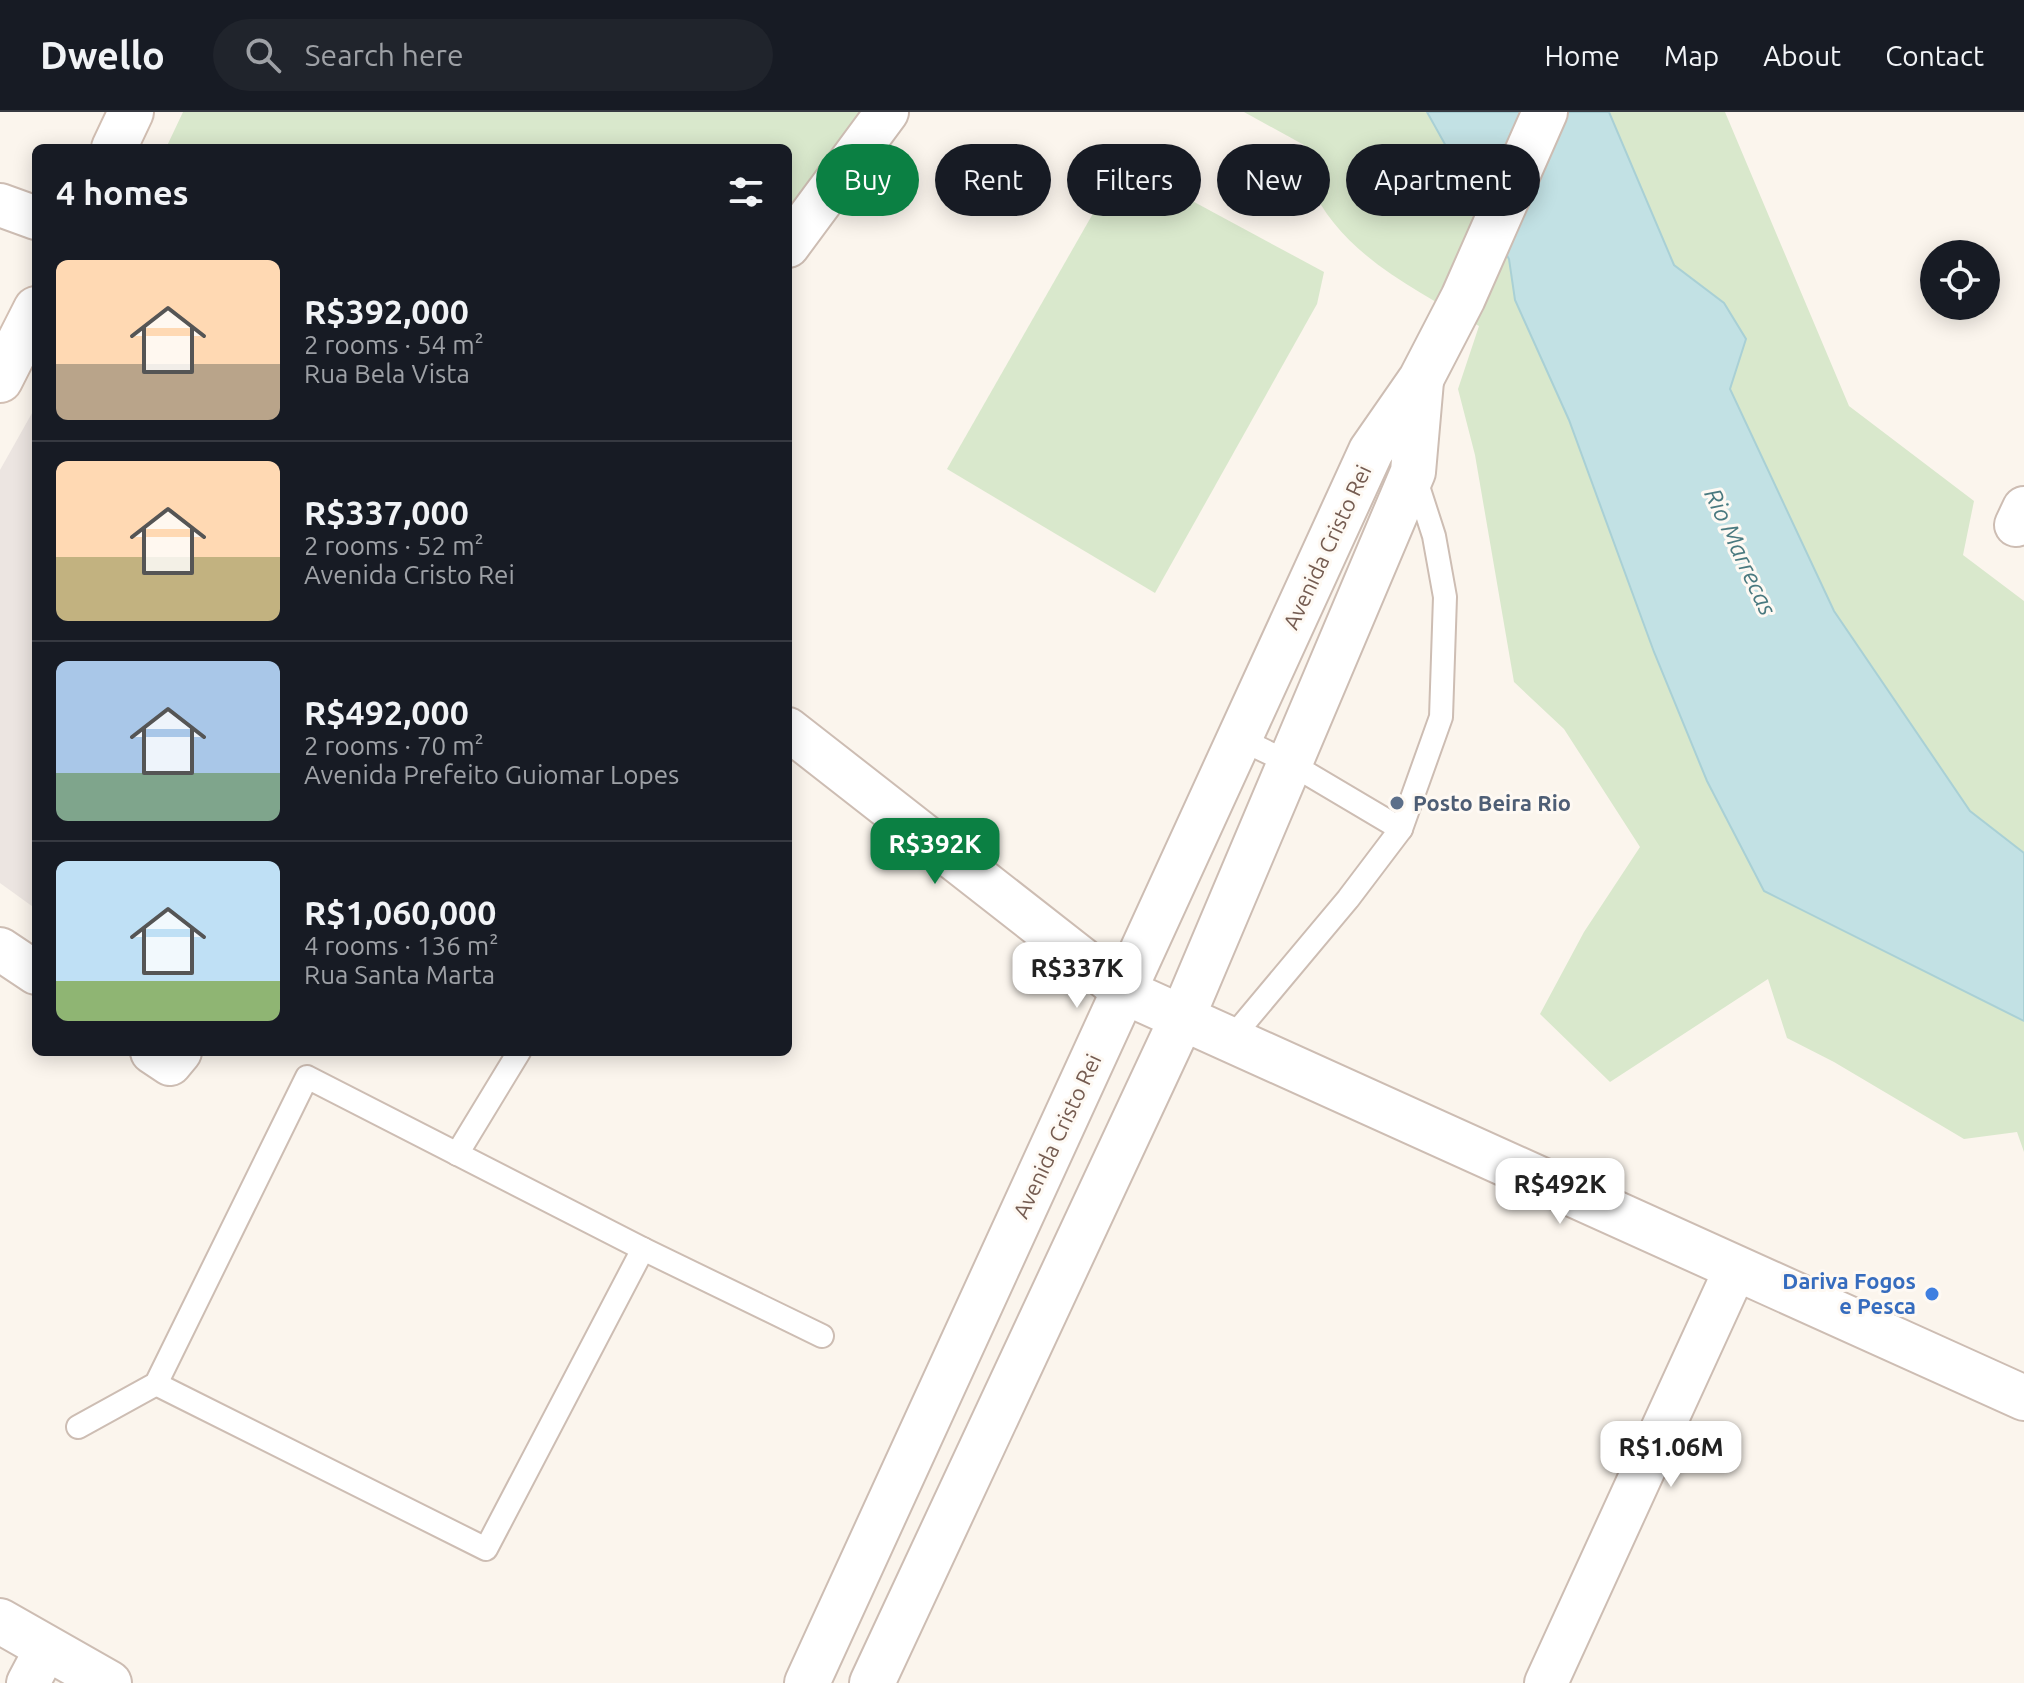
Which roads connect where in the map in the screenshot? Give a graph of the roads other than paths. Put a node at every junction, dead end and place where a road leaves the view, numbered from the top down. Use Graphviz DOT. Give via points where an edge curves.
graph roads {
  1 [pos="131,112"];
  2 [pos="887,112"];
  3 [pos="1545,112"];
  4 [pos="116,144"];
  5 [pos="0,205"];
  6 [pos="32,217"];
  7 [pos="792,241"];
  8 [pos="32,317"];
  9 [pos="1421,379"];
  10 [pos="0,380"];
  11 [pos="1413,472"];
  12 [pos="792,732"];
  13 [pos="1238,738"];
  14 [pos="1288,762"];
  15 [pos="1401,829"];
  16 [pos="0,949"];
  17 [pos="32,970"];
  18 [pos="1123,991"];
  19 [pos="1182,1018"];
  20 [pos="1230,1040"];
  21 [pos="517,1056"];
  22 [pos="457,1154"];
  23 [pos="643,1249"];
  24 [pos="1736,1268"];
  25 [pos="822,1336"];
  26 [pos="156,1384"];
  27 [pos="2024,1398"];
  28 [pos="78,1427"];
  29 [pos="0,1621"];
  30 [pos="37,1666"];
  31 [pos="109,1683"];
  32 [pos="807,1683"];
  33 [pos="872,1683"];
  34 [pos="1546,1683"];
  1 -- 4 [label="street"];
  2 -- 7 [label="street"];
  3 -- 9 [label="street, Avenida Cristo Rei"];
  5 -- 6 [label="street"];
  8 -- 10 [label="street"];
  9 -- 11 [label="street, Avenida Cristo Rei"];
  9 -- 13 [label="street, Avenida Cristo Rei" via="1371,451"];
  11 -- 14 [label="street, Avenida Cristo Rei"];
  11 -- 15 [label="lane" via="1434,536 1445,597 1441,717"];
  12 -- 18 [label="street"];
  13 -- 14 [label="lane"];
  13 -- 18 [label="street, Avenida Cristo Rei"];
  14 -- 15 [label="lane"];
  14 -- 19 [label="street, Avenida Cristo Rei"];
  15 -- 20 [label="lane"];
  16 -- 17 [label="street"];
  18 -- 19 [label="street"];
  18 -- 32 [label="street, Avenida Cristo Rei"];
  19 -- 20 [label="street"];
  19 -- 33 [label="street, Avenida Cristo Rei"];
  20 -- 24 [label="street"];
  21 -- 22 [label="lane"];
  22 -- 23 [label="lane"];
  22 -- 26 [label="lane" via="307,1077"];
  23 -- 25 [label="lane"];
  23 -- 26 [label="lane" via="486,1549"];
  24 -- 27 [label="street"];
  24 -- 34 [label="street"];
  26 -- 28 [label="lane"];
  29 -- 30 [label="street"];
  30 -- 31 [label="street"];
}
